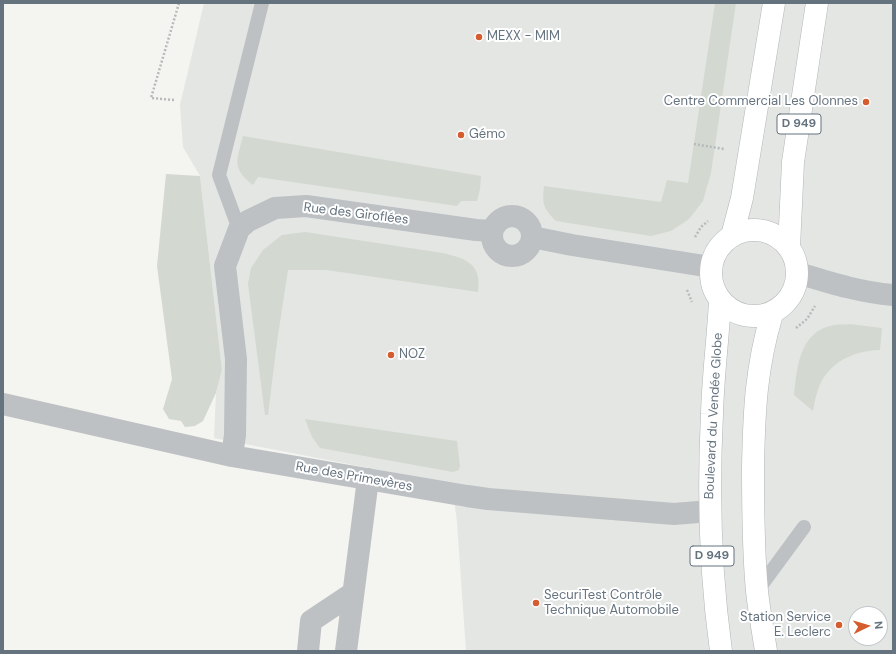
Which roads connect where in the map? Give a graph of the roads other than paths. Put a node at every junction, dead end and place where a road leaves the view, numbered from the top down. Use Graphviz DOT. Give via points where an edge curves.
graph roads {
  1 [pos="262,3"];
  2 [pos="774,3"];
  3 [pos="817,3"];
  4 [pos="239,229"];
  5 [pos="732,236"];
  6 [pos="789,247"];
  7 [pos="711,267"];
  8 [pos="798,273"];
  9 [pos="893,295"];
  10 [pos="720,301"];
  11 [pos="772,314"];
  12 [pos="3,404"];
  13 [pos="232,456"];
  14 [pos="368,479"];
  15 [pos="710,511"];
  16 [pos="804,527"];
  17 [pos="757,591"];
  18 [pos="353,593"];
  19 [pos="308,651"];
  20 [pos="346,651"];
  21 [pos="721,651"];
  22 [pos="766,651"];
  1 -- 4 [label="lane" via="219,175"];
  2 -- 5 [label="main road" via="740,203"];
  3 -- 6 [label="main road, D 949" via="793,162"];
  4 -- 7 [label="street, Rue des Giroflées" via="248,221 275,208 306,206 492,231 496,248 501,253 511,256 526,250 532,237"];
  4 -- 13 [label="street" via="225,266 236,359 235,434"];
  5 -- 6 [label="main road" via="747,230 763,230 777,236"];
  5 -- 7 [label="main road" via="722,244"];
  6 -- 8 [label="main road" via="794,255"];
  7 -- 10 [label="main road" via="714,291"];
  8 -- 9 [label="street" via="850,289"];
  8 -- 11 [label="main road" via="791,297"];
  10 -- 11 [label="main road" via="744,316"];
  10 -- 15 [label="main road, Boulevard du Vendée Globe / D 949" via="712,412"];
  11 -- 17 [label="main road" via="764,342 755,399 753,493"];
  12 -- 13 [label="street, Rue des Primevères"];
  13 -- 14 [label="street, Rue des Primevères"];
  14 -- 15 [label="street, Rue des Primevères" via="488,499 674,514"];
  14 -- 18 [label="street"];
  15 -- 21 [label="main road, Boulevard du Vendée Globe / D 949" via="716,616"];
  16 -- 17 [label="lane"];
  17 -- 22 [label="main road"];
  18 -- 19 [label="street" via="311,621"];
  18 -- 20 [label="street"];
}
